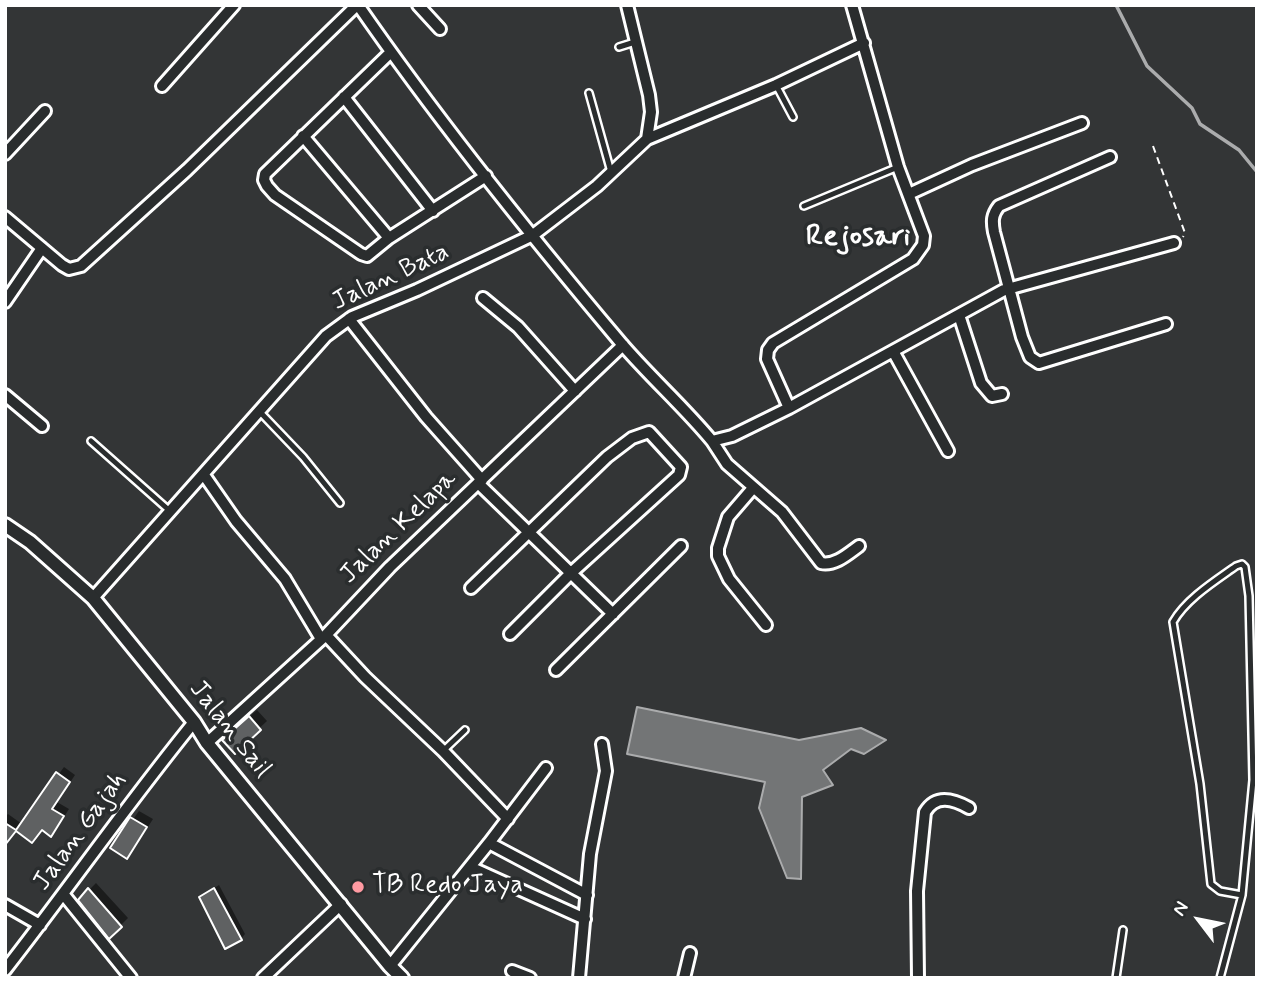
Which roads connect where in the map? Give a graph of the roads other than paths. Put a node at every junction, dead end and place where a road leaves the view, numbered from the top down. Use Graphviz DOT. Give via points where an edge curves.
graph roads {
  1 [pos="234,5"];
  2 [pos="358,5"];
  3 [pos="418,5"];
  4 [pos="627,5"];
  5 [pos="852,5"];
  6 [pos="440,29"];
  7 [pos="635,42"];
  8 [pos="864,43"];
  9 [pos="619,47"];
  10 [pos="391,52"];
  11 [pos="776,85"];
  12 [pos="162,86"];
  13 [pos="589,93"];
  14 [pos="344,97"];
  15 [pos="45,111"];
  16 [pos="793,117"];
  17 [pos="1082,123"];
  18 [pos="303,136"];
  19 [pos="647,139"];
  20 [pos="5,154"];
  21 [pos="1110,157"];
  22 [pos="898,167"];
  23 [pos="611,172"];
  24 [pos="486,176"];
  25 [pos="909,194"];
  26 [pos="804,206"];
  27 [pos="433,211"];
  28 [pos="5,217"];
  29 [pos="533,235"];
  30 [pos="389,238"];
  31 [pos="1174,243"];
  32 [pos="42,248"];
  33 [pos="1010,289"];
  34 [pos="483,298"];
  35 [pos="5,302"];
  36 [pos="959,315"];
  37 [pos="349,319"];
  38 [pos="1166,324"];
  39 [pos="623,345"];
  40 [pos="893,351"];
  41 [pos="575,391"];
  42 [pos="5,394"];
  43 [pos="1002,394"];
  44 [pos="789,408"];
  45 [pos="260,412"];
  46 [pos="42,426"];
  47 [pos="712,440"];
  48 [pos="91,441"];
  49 [pos="948,451"];
  50 [pos="204,475"];
  51 [pos="480,481"];
  52 [pos="753,488"];
  53 [pos="340,503"];
  54 [pos="171,512"];
  55 [pos="5,525"];
  56 [pos="529,531"];
  57 [pos="681,546"];
  58 [pos="859,546"];
  59 [pos="571,573"];
  60 [pos="471,588"];
  61 [pos="93,598"];
  62 [pos="613,614"];
  63 [pos="766,625"];
  64 [pos="510,634"];
  65 [pos="323,637"];
  66 [pos="556,670"];
  67 [pos="194,722"];
  68 [pos="465,730"];
  69 [pos="207,743"];
  70 [pos="602,744"];
  71 [pos="443,751"];
  72 [pos="545,768"];
  73 [pos="969,808"];
  74 [pos="508,819"];
  75 [pos="489,843"];
  76 [pos="470,867"];
  77 [pos="64,895"];
  78 [pos="587,895"];
  79 [pos="1242,895"];
  80 [pos="341,904"];
  81 [pos="5,905"];
  82 [pos="584,919"];
  83 [pos="40,925"];
  84 [pos="1123,930"];
  85 [pos="690,953"];
  86 [pos="390,966"];
  87 [pos="5,970"];
  88 [pos="512,971"];
  89 [pos="131,978"];
  90 [pos="263,978"];
  91 [pos="402,978"];
  92 [pos="530,978"];
  93 [pos="579,978"];
  94 [pos="684,978"];
  95 [pos="918,978"];
  96 [pos="1116,978"];
  97 [pos="1220,978"];
  1 -- 12 [label="street"];
  2 -- 10 [label="street"];
  2 -- 32 [label="street" via="81,266 69,269"];
  3 -- 6 [label="street"];
  4 -- 7 [label="street"];
  5 -- 8 [label="street"];
  7 -- 9 [label="lane"];
  7 -- 19 [label="street" via="649,95"];
  8 -- 11 [label="street, Jalan Bata"];
  8 -- 22 [label="street"];
  10 -- 14 [label="street"];
  10 -- 24 [label="street"];
  11 -- 16 [label="lane"];
  11 -- 19 [label="street, Jalan Bata"];
  13 -- 23 [label="lane"];
  14 -- 18 [label="street"];
  14 -- 27 [label="street"];
  15 -- 20 [label="street"];
  17 -- 25 [label="street"];
  18 -- 30 [label="street"];
  18 -- 30 [label="street" via="265,174 267,186 361,254 368,256"];
  19 -- 23 [label="street, Jalan Bata"];
  21 -- 33 [label="street" via="994,212 994,232"];
  22 -- 25 [label="street"];
  22 -- 26 [label="lane"];
  23 -- 29 [label="street, Jalan Bata"];
  24 -- 27 [label="street"];
  24 -- 29 [label="street"];
  25 -- 44 [label="street" via="924,236 913,259 768,350 767,359"];
  27 -- 30 [label="street"];
  28 -- 32 [label="street"];
  29 -- 37 [label="street, Jalan Bata"];
  29 -- 39 [label="street"];
  31 -- 33 [label="street"];
  32 -- 35 [label="street"];
  33 -- 36 [label="street"];
  33 -- 38 [label="street" via="1030,357 1039,363"];
  34 -- 41 [label="street" via="519,327"];
  36 -- 40 [label="street"];
  36 -- 43 [label="street" via="981,383 992,396"];
  37 -- 45 [label="street, Jalan Bata" via="326,336"];
  37 -- 51 [label="street"];
  39 -- 41 [label="street, Jalan Kelapa"];
  39 -- 47 [label="street"];
  40 -- 44 [label="street"];
  40 -- 49 [label="street"];
  41 -- 51 [label="street, Jalan Kelapa"];
  42 -- 46 [label="street"];
  44 -- 47 [label="street" via="732,436"];
  45 -- 50 [label="street, Jalan Bata"];
  45 -- 53 [label="lane"];
  47 -- 52 [label="street" via="727,464"];
  48 -- 54 [label="lane"];
  50 -- 54 [label="street, Jalan Bata"];
  50 -- 65 [label="street" via="285,579"];
  51 -- 56 [label="street"];
  51 -- 65 [label="street, Jalan Kelapa"];
  52 -- 58 [label="street" via="782,512 821,564 838,560"];
  52 -- 63 [label="street" via="729,517 718,556 729,579"];
  54 -- 61 [label="street, Jalan Bata"];
  55 -- 61 [label="street, Jalan Sail"];
  56 -- 59 [label="street"];
  56 -- 59 [label="street" via="619,446 641,433 657,438 681,467 679,475"];
  56 -- 60 [label="street"];
  57 -- 62 [label="street"];
  59 -- 62 [label="street"];
  59 -- 64 [label="street"];
  61 -- 67 [label="street, Jalan Sail"];
  62 -- 66 [label="street"];
  65 -- 69 [label="street, Jalan Kelapa"];
  65 -- 71 [label="street"];
  67 -- 69 [label="street, Jalan Sail"];
  67 -- 77 [label="street, Jalan Gajah"];
  68 -- 71 [label="lane"];
  69 -- 80 [label="street, Jalan Sail"];
  70 -- 78 [label="street" via="606,771"];
  71 -- 74 [label="street"];
  72 -- 74 [label="street"];
  73 -- 95 [label="street" via="941,799 925,812 917,891"];
  74 -- 75 [label="street"];
  75 -- 76 [label="street"];
  75 -- 78 [label="street"];
  76 -- 82 [label="street"];
  76 -- 86 [label="street"];
  77 -- 83 [label="street, Jalan Gajah"];
  77 -- 89 [label="street"];
  78 -- 82 [label="street"];
  79 -- 79 [label="lane" via="1220,891 1211,884 1173,622 1203,591 1242,565 1249,596 1253,780"];
  79 -- 97 [label="lane"];
  80 -- 86 [label="street, Jalan Sail"];
  80 -- 90 [label="street"];
  81 -- 83 [label="street"];
  82 -- 93 [label="street"];
  83 -- 87 [label="street, Jalan Gajah"];
  84 -- 96 [label="lane"];
  85 -- 94 [label="street"];
  86 -- 91 [label="street, Jalan Sail"];
  88 -- 92 [label="street"];
}
